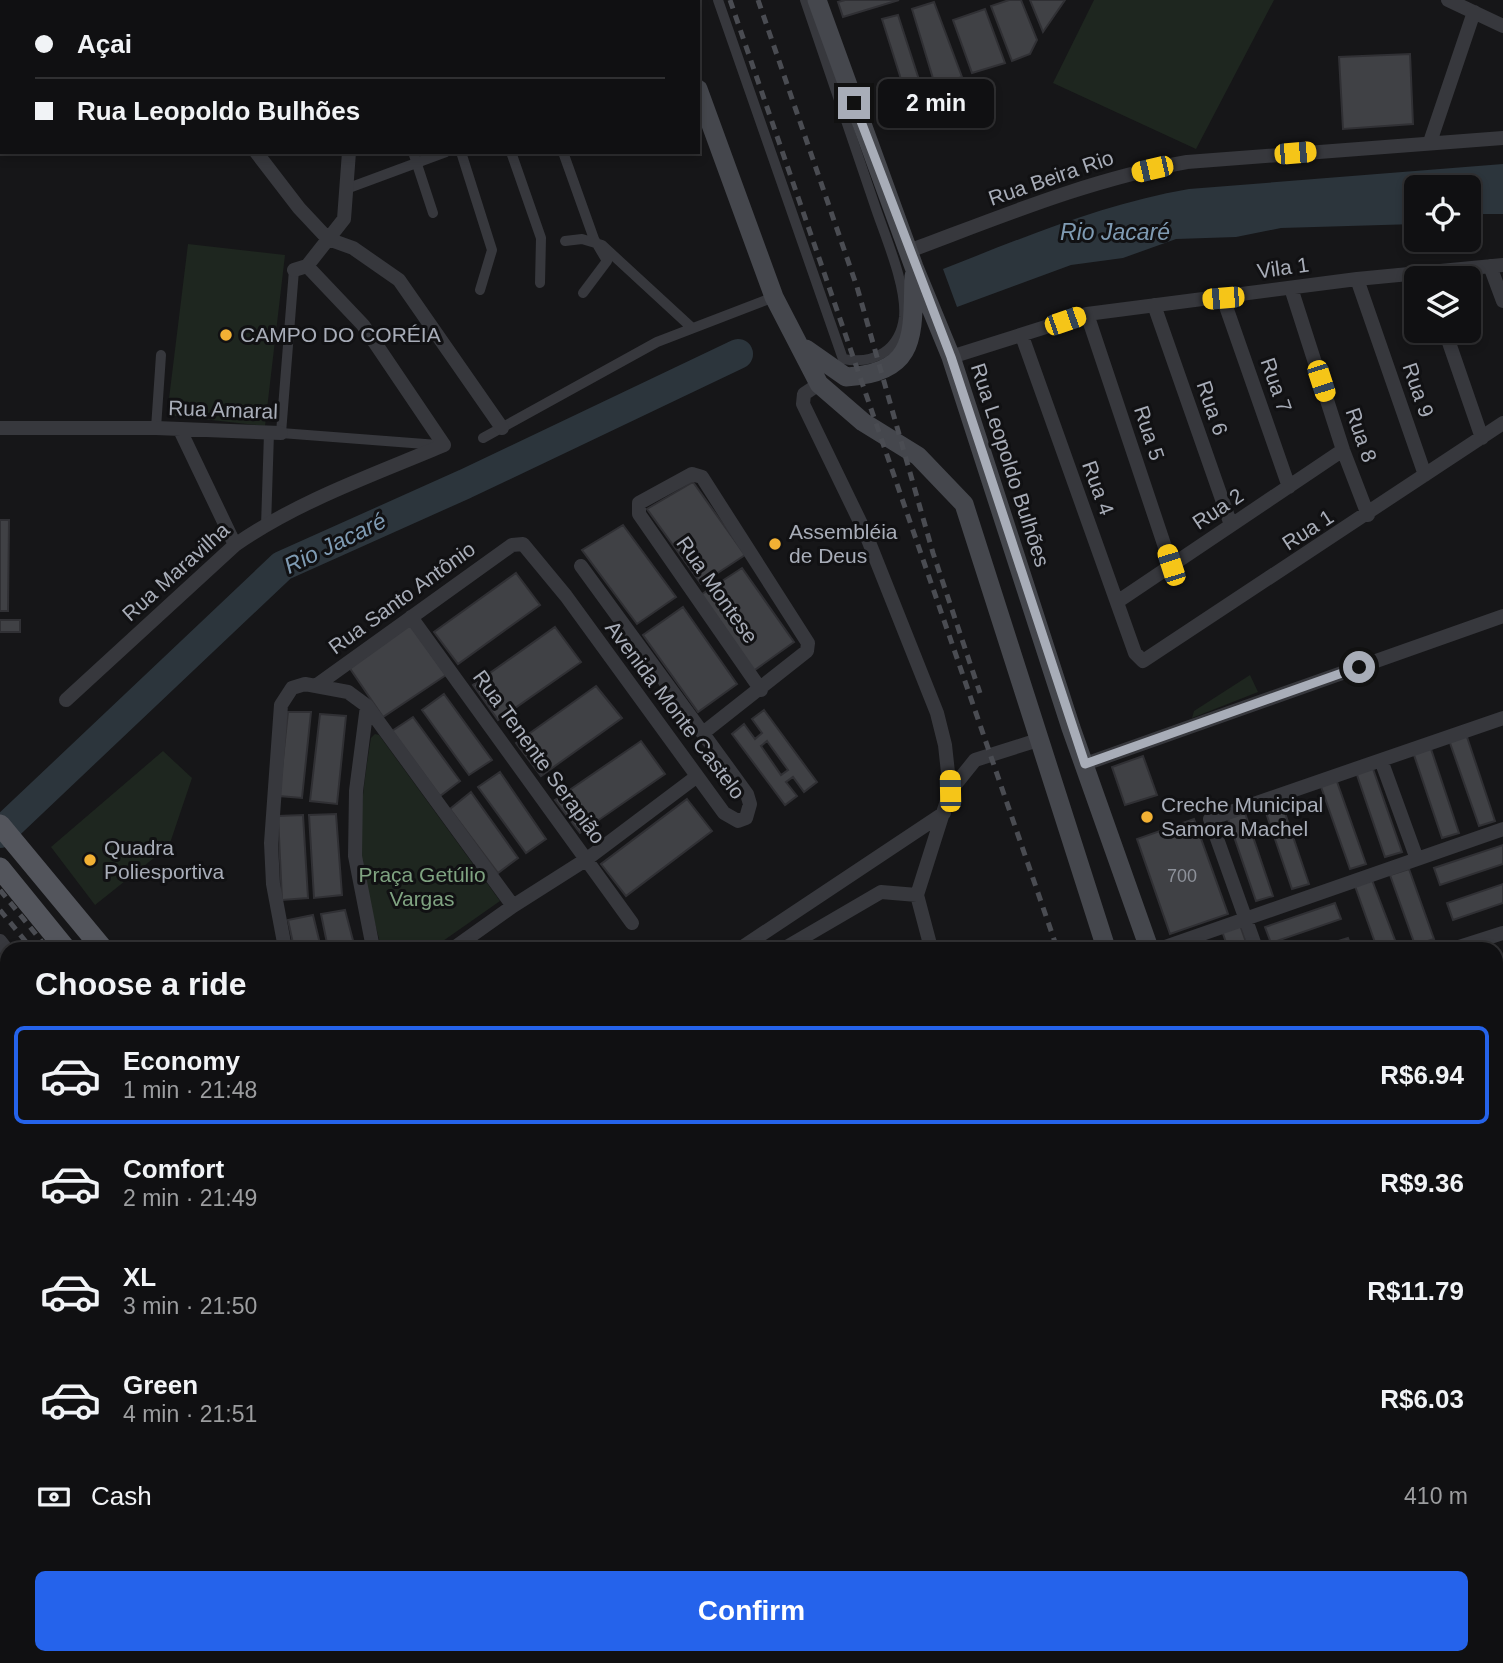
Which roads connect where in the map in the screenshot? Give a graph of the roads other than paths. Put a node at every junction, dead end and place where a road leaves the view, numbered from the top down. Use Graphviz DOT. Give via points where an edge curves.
graph roads {
  1 [pos="718,0"];
  2 [pos="805,0"];
  3 [pos="817,0"];
  4 [pos="1448,0"];
  5 [pos="1474,12"];
  6 [pos="1503,26"];
  7 [pos="700,94"];
  8 [pos="1503,138"];
  9 [pos="1430,142"];
  10 [pos="258,154"];
  11 [pos="349,154"];
  12 [pos="434,154"];
  13 [pos="462,154"];
  14 [pos="512,154"];
  15 [pos="563,154"];
  16 [pos="415,157"];
  17 [pos="346,188"];
  18 [pos="433,213"];
  19 [pos="328,239"];
  20 [pos="565,241"];
  21 [pos="598,243"];
  22 [pos="911,259"];
  23 [pos="1497,265"];
  24 [pos="300,268"];
  25 [pos="1404,276"];
  26 [pos="1357,279"];
  27 [pos="540,283"];
  28 [pos="1291,288"];
  29 [pos="480,290"];
  30 [pos="583,293"];
  31 [pos="774,298"];
  32 [pos="1223,298"];
  33 [pos="1503,300"];
  34 [pos="1154,304"];
  35 [pos="1087,314"];
  36 [pos="691,327"];
  37 [pos="1022,336"];
  38 [pos="1450,343"];
  39 [pos="799,344"];
  40 [pos="161,355"];
  41 [pos="951,357"];
  42 [pos="819,384"];
  43 [pos="1503,424"];
  44 [pos="0,428"];
  45 [pos="156,428"];
  46 [pos="502,428"];
  47 [pos="180,430"];
  48 [pos="275,433"];
  49 [pos="483,438"];
  50 [pos="1482,438"];
  51 [pos="444,445"];
  52 [pos="1343,450"];
  53 [pos="1425,475"];
  54 [pos="1289,486"];
  55 [pos="1368,515"];
  56 [pos="1231,525"];
  57 [pos="266,526"];
  58 [pos="235,545"];
  59 [pos="512,545"];
  60 [pos="1171,565"];
  61 [pos="581,566"];
  62 [pos="1117,602"];
  63 [pos="1503,616"];
  64 [pos="411,617"];
  65 [pos="1135,653"];
  66 [pos="317,685"];
  67 [pos="761,690"];
  68 [pos="66,699"];
  69 [pos="367,706"];
  70 [pos="1503,718"];
  71 [pos="703,733"];
  72 [pos="1038,740"];
  73 [pos="1381,760"];
  74 [pos="1085,764"];
  75 [pos="696,777"];
  76 [pos="950,791"];
  77 [pos="944,813"];
  78 [pos="0,825"];
  79 [pos="1503,829"];
  80 [pos="587,859"];
  81 [pos="1417,859"];
  82 [pos="0,868"];
  83 [pos="917,895"];
  84 [pos="513,906"];
  85 [pos="1246,920"];
  86 [pos="632,923"];
  87 [pos="1503,933"];
  88 [pos="60,942"];
  89 [pos="97,942"];
  90 [pos="284,942"];
  91 [pos="372,942"];
  92 [pos="462,942"];
  93 [pos="750,942"];
  94 [pos="795,942"];
  95 [pos="929,942"];
  96 [pos="1104,942"];
  97 [pos="1147,942"];
  98 [pos="1180,942"];
  99 [pos="1254,942"];
  100 [pos="1475,942"];
  1 -- 2 [label="street" via="843,359 878,357 897,340 904,304"];
  3 -- 22 [label="main road, Rua Leopoldo Bulhões"];
  4 -- 5 [label="street"];
  5 -- 6 [label="street"];
  5 -- 9 [label="street"];
  7 -- 31 [label="main road"];
  8 -- 9 [label="street, Rua Beira Rio"];
  9 -- 22 [label="street, Rua Beira Rio" via="1187,162 1105,179"];
  10 -- 19 [label="street"];
  11 -- 17 [label="street"];
  12 -- 16 [label="street"];
  13 -- 29 [label="street" via="492,250"];
  14 -- 27 [label="street" via="541,238"];
  15 -- 21 [label="street"];
  16 -- 17 [label="street"];
  16 -- 18 [label="street"];
  17 -- 19 [label="street" via="344,219"];
  19 -- 24 [label="street"];
  19 -- 46 [label="street" via="353,248 399,280"];
  20 -- 21 [label="street"];
  21 -- 30 [label="street" via="607,261 605,268"];
  21 -- 36 [label="street"];
  22 -- 39 [label="main road" via="912,338 893,363 876,373 846,377"];
  22 -- 41 [label="main road, Rua Leopoldo Bulhões"];
  23 -- 33 [label="street"];
  24 -- 48 [label="street"];
  24 -- 51 [label="street" via="363,325"];
  25 -- 26 [label="street, Vila 1"];
  26 -- 28 [label="street, Vila 1"];
  26 -- 53 [label="street, Rua 9"];
  28 -- 32 [label="street, Vila 1"];
  28 -- 52 [label="street, Rua 8"];
  31 -- 36 [label="street"];
  31 -- 39 [label="main road"];
  32 -- 34 [label="street, Vila 1"];
  32 -- 54 [label="street, Rua 7"];
  34 -- 35 [label="street, Vila 1"];
  34 -- 56 [label="street, Rua 6"];
  35 -- 37 [label="street, Vila 1"];
  35 -- 60 [label="street, Rua 5"];
  36 -- 46 [label="street" via="599,372"];
  37 -- 41 [label="street, Vila 1"];
  37 -- 62 [label="street, Rua 4"];
  38 -- 50 [label="street"];
  39 -- 42 [label="main road"];
  40 -- 45 [label="street"];
  41 -- 74 [label="main road, Rua Leopoldo Bulhões"];
  42 -- 72 [label="main road" via="863,422 918,456 964,505"];
  42 -- 76 [label="street" via="804,394 803,404 865,531 937,713 950,767"];
  43 -- 50 [label="street, Rua 1"];
  44 -- 45 [label="street, Rua Amaral"];
  45 -- 47 [label="street, Rua Amaral"];
  46 -- 49 [label="street"];
  47 -- 48 [label="street, Rua Amaral"];
  47 -- 58 [label="street"];
  48 -- 51 [label="street, Rua Amaral"];
  48 -- 57 [label="street"];
  50 -- 53 [label="street, Rua 1"];
  51 -- 57 [label="street, Rua Maravilha" via="318,498"];
  52 -- 54 [label="street, Rua 2"];
  52 -- 55 [label="street, Rua 8"];
  53 -- 55 [label="street, Rua 1"];
  54 -- 56 [label="street, Rua 2"];
  55 -- 65 [label="street, Rua 1" via="1154,656 1143,661"];
  56 -- 60 [label="street, Rua 2"];
  57 -- 58 [label="street, Rua Maravilha"];
  58 -- 68 [label="street, Rua Maravilha"];
  59 -- 64 [label="street, Rua Santo Antônio"];
  59 -- 75 [label="street, Avenida Monte Castelo" via="523,544 566,596"];
  60 -- 62 [label="street, Rua 2"];
  61 -- 71 [label="street, Avenida Monte Castelo"];
  62 -- 65 [label="street, Rua 4"];
  63 -- 74 [label="street"];
  64 -- 66 [label="street, Rua Santo Antônio"];
  64 -- 80 [label="street, Rua Tenente Serapião"];
  66 -- 69 [label="street, Rua Santo Antônio" via="348,692"];
  66 -- 90 [label="street, Rua Santo Antônio" via="292,688 281,705 271,843"];
  67 -- 67 [label="street, Rua Montese" via="639,514 639,503 692,474 702,477 806,636 807,651"];
  67 -- 71 [label="street"];
  69 -- 84 [label="street"];
  69 -- 91 [label="street" via="354,837"];
  70 -- 73 [label="street"];
  71 -- 75 [label="street, Avenida Monte Castelo" via="747,794 746,818 738,821 724,813"];
  72 -- 76 [label="street" via="975,760"];
  72 -- 96 [label="main road"];
  73 -- 81 [label="street"];
  73 -- 85 [label="street" via="1210,819"];
  74 -- 97 [label="main road, Rua Leopoldo Bulhões"];
  75 -- 80 [label="street"];
  76 -- 77 [label="street"];
  77 -- 83 [label="street"];
  77 -- 93 [label="street"];
  78 -- 89 [label="main road"];
  79 -- 81 [label="street"];
  80 -- 84 [label="street"];
  80 -- 86 [label="street, Rua Tenente Serapião"];
  81 -- 85 [label="street"];
  82 -- 88 [label="main road"];
  83 -- 94 [label="street" via="881,892"];
  83 -- 95 [label="street"];
  84 -- 92 [label="street"];
  85 -- 98 [label="street"];
  85 -- 99 [label="street"];
  87 -- 100 [label="street"];
}
